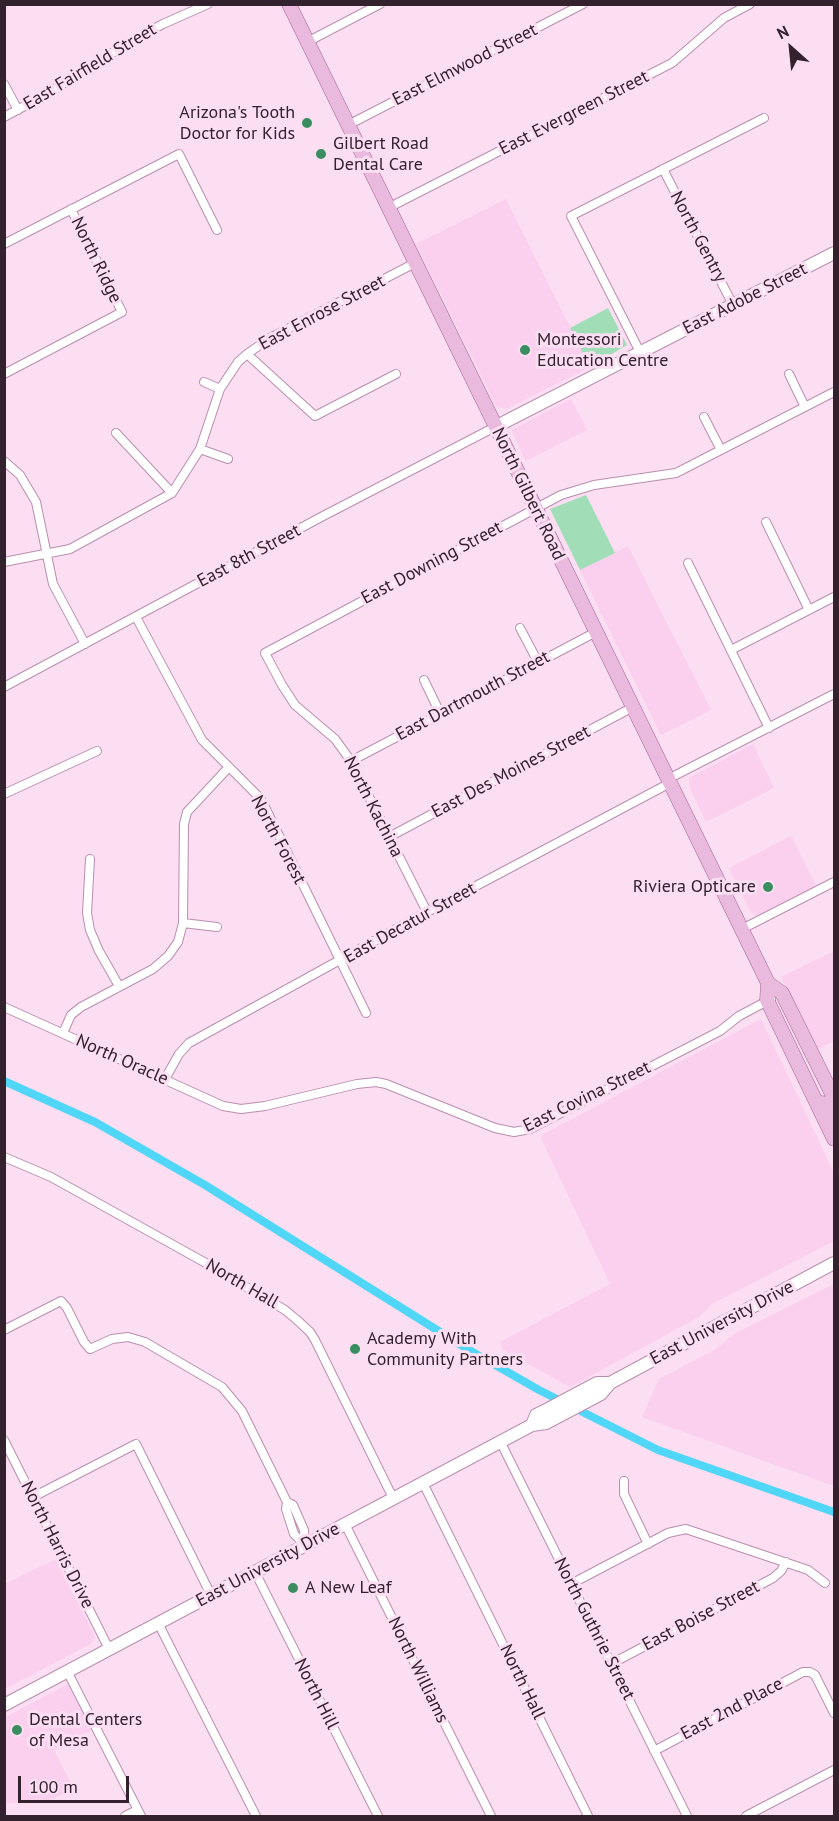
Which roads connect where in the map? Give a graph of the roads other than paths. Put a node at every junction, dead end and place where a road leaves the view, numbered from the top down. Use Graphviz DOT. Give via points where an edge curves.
graph roads {
  1 [pos="208,4"];
  2 [pos="289,4"];
  3 [pos="380,4"];
  4 [pos="583,4"];
  5 [pos="750,4"];
  6 [pos="307,42"];
  7 [pos="4,84"];
  8 [pos="18,110"];
  9 [pos="4,117"];
  10 [pos="764,118"];
  11 [pos="348,126"];
  12 [pos="663,170"];
  13 [pos="71,208"];
  14 [pos="388,208"];
  15 [pos="217,230"];
  16 [pos="4,244"];
  17 [pos="833,257"];
  18 [pos="416,263"];
  19 [pos="734,304"];
  20 [pos="640,352"];
  21 [pos="247,354"];
  22 [pos="4,374"];
  23 [pos="396,374"];
  24 [pos="789,374"];
  25 [pos="204,382"];
  26 [pos="220,389"];
  27 [pos="834,392"];
  28 [pos="806,407"];
  29 [pos="705,417"];
  30 [pos="495,427"];
  31 [pos="116,433"];
  32 [pos="200,449"];
  33 [pos="721,450"];
  34 [pos="228,459"];
  35 [pos="4,461"];
  36 [pos="172,493"];
  37 [pos="535,508"];
  38 [pos="766,522"];
  39 [pos="48,554"];
  40 [pos="4,562"];
  41 [pos="688,563"];
  42 [pos="834,597"];
  43 [pos="809,610"];
  44 [pos="136,617"];
  45 [pos="520,627"];
  46 [pos="596,632"];
  47 [pos="85,644"];
  48 [pos="730,650"];
  49 [pos="265,653"];
  50 [pos="538,662"];
  51 [pos="424,680"];
  52 [pos="4,687"];
  53 [pos="834,694"];
  54 [pos="633,707"];
  55 [pos="440,713"];
  56 [pos="769,728"];
  57 [pos="97,751"];
  58 [pos="351,761"];
  59 [pos="229,767"];
  60 [pos="669,781"];
  61 [pos="4,794"];
  62 [pos="389,837"];
  63 [pos="90,858"];
  64 [pos="834,882"];
  65 [pos="427,912"];
  66 [pos="183,923"];
  67 [pos="217,927"];
  68 [pos="742,929"];
  69 [pos="339,961"];
  70 [pos="768,982"];
  71 [pos="119,986"];
  72 [pos="782,993"];
  73 [pos="767,1000"];
  74 [pos="4,1007"];
  75 [pos="366,1014"];
  76 [pos="63,1033"];
  77 [pos="795,1058"];
  78 [pos="165,1079"];
  79 [pos="833,1096"];
  80 [pos="817,1102"];
  81 [pos="241,1109"];
  82 [pos="834,1116"];
  83 [pos="834,1139"];
  84 [pos="4,1157"];
  85 [pos="834,1263"];
  86 [pos="4,1330"];
  87 [pos="610,1383"];
  88 [pos="532,1425"];
  89 [pos="4,1440"];
  90 [pos="500,1442"];
  91 [pos="624,1481"];
  92 [pos="423,1483"];
  93 [pos="33,1497"];
  94 [pos="393,1498"];
  95 [pos="345,1524"];
  96 [pos="648,1544"];
  97 [pos="305,1545"];
  98 [pos="786,1562"];
  99 [pos="255,1572"];
  100 [pos="825,1583"];
  101 [pos="571,1584"];
  102 [pos="211,1595"];
  103 [pos="158,1623"];
  104 [pos="109,1649"];
  105 [pos="611,1664"];
  106 [pos="67,1671"];
  107 [pos="4,1705"];
  108 [pos="834,1713"];
  109 [pos="654,1751"];
  110 [pos="834,1770"];
  111 [pos="139,1813"];
  112 [pos="125,1816"];
  113 [pos="256,1816"];
  114 [pos="378,1816"];
  115 [pos="491,1816"];
  116 [pos="588,1816"];
  117 [pos="687,1816"];
  118 [pos="746,1816"];
  1 -- 8 [label="street, East Fairfield Street" via="131,41"];
  2 -- 6 [label="main road, North Gilbert Road"];
  3 -- 6 [label="street"];
  4 -- 11 [label="street, East Elmwood Street"];
  5 -- 14 [label="street, East Evergreen Street" via="724,18 672,63"];
  6 -- 11 [label="main road, North Gilbert Road"];
  7 -- 8 [label="street"];
  8 -- 9 [label="street, East Fairfield Street"];
  10 -- 12 [label="street"];
  11 -- 14 [label="main road, North Gilbert Road"];
  12 -- 19 [label="street, North Gentry"];
  12 -- 20 [label="street" via="571,216"];
  13 -- 15 [label="street" via="179,154"];
  13 -- 16 [label="street"];
  13 -- 22 [label="street, North Ridge" via="122,312"];
  14 -- 18 [label="main road, North Gilbert Road"];
  17 -- 19 [label="main road, East Adobe Street"];
  18 -- 21 [label="street, East Enrose Street" via="270,338"];
  18 -- 30 [label="main road, North Gilbert Road"];
  19 -- 20 [label="main road, East Adobe Street"];
  20 -- 30 [label="main road, East Adobe Street"];
  21 -- 23 [label="street" via="315,416"];
  21 -- 26 [label="street, East Enrose Street"];
  24 -- 28 [label="street"];
  25 -- 26 [label="street"];
  26 -- 32 [label="street, East Enrose Street"];
  27 -- 28 [label="street, East Downing Street"];
  28 -- 33 [label="street, East Downing Street"];
  29 -- 33 [label="street"];
  30 -- 37 [label="main road, North Gilbert Road"];
  30 -- 44 [label="street, East 8th Street"];
  31 -- 36 [label="street"];
  32 -- 34 [label="street"];
  32 -- 36 [label="street, East Enrose Street"];
  33 -- 37 [label="street, East Downing Street" via="676,473 586,487"];
  35 -- 39 [label="street" via="20,475 36,502"];
  36 -- 39 [label="street, East Enrose Street" via="83,543"];
  37 -- 46 [label="main road, North Gilbert Road"];
  37 -- 49 [label="street, East Downing Street"];
  38 -- 43 [label="street"];
  39 -- 40 [label="street, East Enrose Street"];
  39 -- 47 [label="street" via="53,584"];
  41 -- 48 [label="street"];
  42 -- 43 [label="street"];
  43 -- 48 [label="street"];
  44 -- 47 [label="street, East 8th Street"];
  44 -- 59 [label="street, North Forest" via="202,740"];
  45 -- 50 [label="street"];
  46 -- 50 [label="street, East Dartmouth Street"];
  46 -- 54 [label="main road, North Gilbert Road"];
  47 -- 52 [label="street, East 8th Street"];
  48 -- 56 [label="street"];
  49 -- 58 [label="street, North Kachina" via="295,705 335,738"];
  50 -- 55 [label="street, East Dartmouth Street"];
  51 -- 55 [label="street"];
  53 -- 56 [label="street, East Decatur Street"];
  54 -- 60 [label="main road, North Gilbert Road"];
  54 -- 62 [label="street, East Des Moines Street"];
  55 -- 58 [label="street, East Dartmouth Street"];
  56 -- 60 [label="street, East Decatur Street"];
  57 -- 61 [label="street"];
  58 -- 62 [label="street, North Kachina"];
  59 -- 66 [label="street" via="187,812"];
  59 -- 69 [label="street, North Forest" via="261,799"];
  60 -- 65 [label="street, East Decatur Street"];
  60 -- 68 [label="main road, North Gilbert Road"];
  62 -- 65 [label="street, North Kachina"];
  63 -- 71 [label="street" via="90,930"];
  64 -- 68 [label="street"];
  65 -- 69 [label="street, East Decatur Street"];
  66 -- 67 [label="street"];
  66 -- 71 [label="street" via="178,942 168,956 153,969"];
  68 -- 70 [label="main road, North Gilbert Road"];
  69 -- 75 [label="street, North Forest"];
  69 -- 78 [label="street, East Decatur Street" via="189,1043"];
  70 -- 72 [label="main road, North Gilbert Road"];
  70 -- 73 [label="main road, North Gilbert Road"];
  71 -- 76 [label="street" via="71,1015"];
  72 -- 73 [label="street, East Covina Street"];
  72 -- 79 [label="main road, North Gilbert Road"];
  73 -- 77 [label="main road, North Gilbert Road"];
  73 -- 81 [label="street, East Covina Street" via="720,1031 540,1124 514,1132 376,1082"];
  74 -- 76 [label="street, North Oracle"];
  76 -- 78 [label="street, North Oracle"];
  77 -- 79 [label="main road" via="805,1064 824,1094"];
  77 -- 80 [label="main road, North Gilbert Road"];
  78 -- 81 [label="street, North Oracle" via="223,1106"];
  80 -- 82 [label="main road" via="827,1104"];
  80 -- 83 [label="main road, North Gilbert Road"];
  84 -- 94 [label="street, North Hall" via="51,1177 204,1262 297,1320 315,1340"];
  85 -- 87 [label="main road, East University Drive"];
  86 -- 97 [label="street" via="61,1301 90,1349 112,1339 128,1337 146,1342 222,1388 242,1411 287,1502 294,1534"];
  87 -- 88 [label="main road, East University Drive" via="601,1394 546,1423"];
  87 -- 88 [label="main road, East University Drive" via="597,1383 536,1415"];
  88 -- 90 [label="main road, East University Drive"];
  89 -- 93 [label="street, North Harris Drive"];
  90 -- 92 [label="main road, East University Drive"];
  90 -- 101 [label="street, North Guthrie Street"];
  91 -- 96 [label="street" via="624,1494"];
  92 -- 94 [label="main road, East University Drive"];
  92 -- 116 [label="street, North Hall"];
  93 -- 102 [label="street" via="136,1444"];
  93 -- 104 [label="street, North Harris Drive"];
  94 -- 95 [label="main road, East University Drive"];
  95 -- 97 [label="main road, East University Drive"];
  95 -- 115 [label="street, North Williams"];
  96 -- 98 [label="street" via="686,1529"];
  96 -- 101 [label="street"];
  97 -- 99 [label="main road, East University Drive"];
  98 -- 100 [label="street" via="808,1570"];
  98 -- 105 [label="street, East Boise Street" via="773,1578"];
  99 -- 102 [label="main road, East University Drive"];
  99 -- 114 [label="street, North Hill"];
  101 -- 105 [label="street, North Guthrie Street"];
  102 -- 103 [label="main road, East University Drive"];
  103 -- 104 [label="main road, East University Drive"];
  103 -- 113 [label="street"];
  104 -- 106 [label="main road, East University Drive"];
  105 -- 109 [label="street, North Guthrie Street"];
  106 -- 107 [label="main road, East University Drive"];
  106 -- 111 [label="street"];
  108 -- 109 [label="street, East 2nd Place" via="817,1678 810,1672 800,1673"];
  109 -- 117 [label="street, North Guthrie Street"];
  110 -- 118 [label="street"];
  111 -- 112 [label="street"];
}
